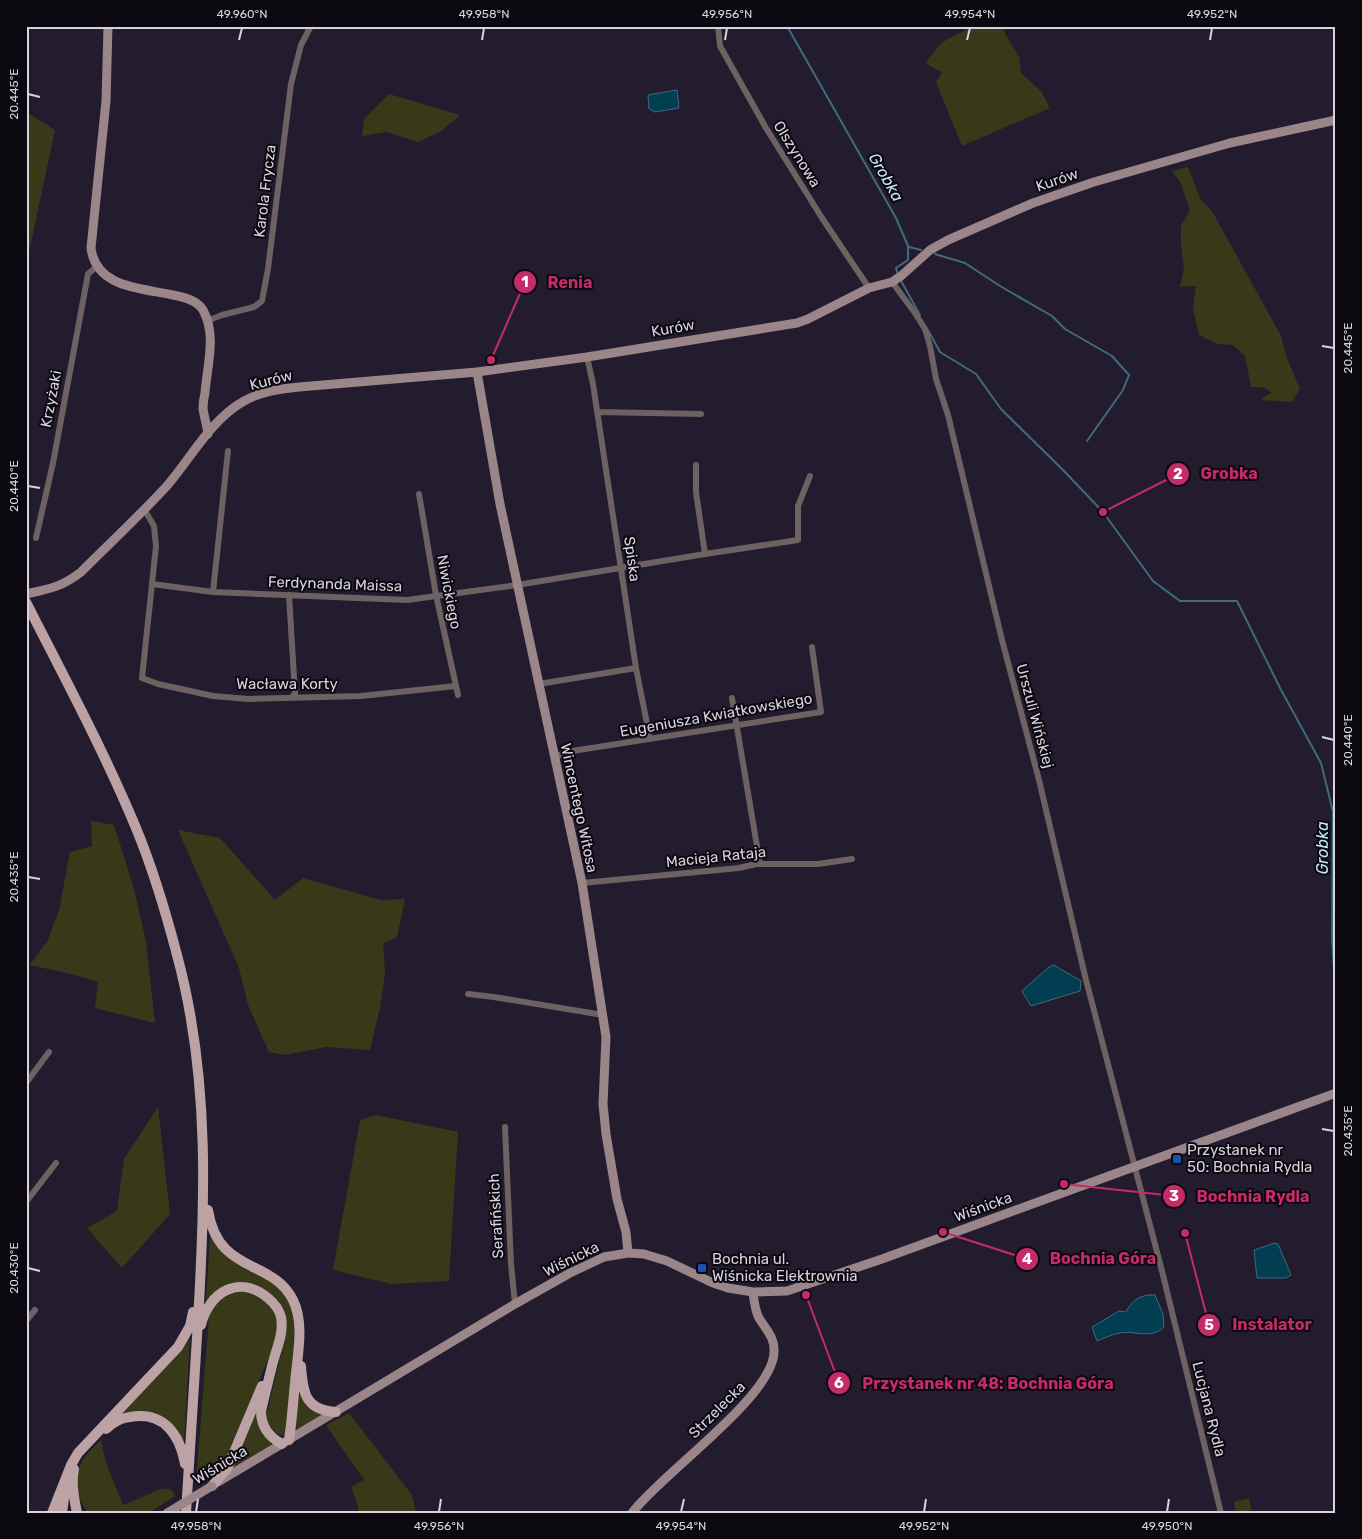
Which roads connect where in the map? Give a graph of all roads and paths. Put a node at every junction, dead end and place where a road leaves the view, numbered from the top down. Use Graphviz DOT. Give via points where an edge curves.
graph roads {
  1 [pos="108,26"];
  2 [pos="311,26"];
  3 [pos="718,26"];
  4 [pos="1336,120"];
  5 [pos="96,267"];
  6 [pos="896,279"];
  7 [pos="869,288"];
  8 [pos="207,321"];
  9 [pos="587,356"];
  10 [pos="478,372"];
  11 [pos="597,412"];
  12 [pos="701,414"];
  13 [pos="206,418"];
  14 [pos="218,423"];
  15 [pos="208,434"];
  16 [pos="228,451"];
  17 [pos="696,465"];
  18 [pos="810,476"];
  19 [pos="419,494"];
  20 [pos="144,509"];
  21 [pos="36,538"];
  22 [pos="705,554"];
  23 [pos="621,567"];
  24 [pos="152,584"];
  25 [pos="517,585"];
  26 [pos="213,592"];
  27 [pos="26,594"];
  28 [pos="289,595"];
  29 [pos="436,595"];
  30 [pos="26,602"];
  31 [pos="812,647"];
  32 [pos="636,668"];
  33 [pos="538,684"];
  34 [pos="456,686"];
  35 [pos="458,695"];
  36 [pos="291,698"];
  37 [pos="732,698"];
  38 [pos="737,726"];
  39 [pos="650,739"];
  40 [pos="554,758"];
  41 [pos="852,859"];
  42 [pos="760,864"];
  43 [pos="582,883"];
  44 [pos="468,994"];
  45 [pos="603,1015"];
  46 [pos="49,1052"];
  47 [pos="26,1082"];
  48 [pos="1336,1093"];
  49 [pos="505,1127"];
  50 [pos="56,1163"];
  51 [pos="1135,1166"];
  52 [pos="204,1187"];
  53 [pos="26,1202"];
  54 [pos="628,1253"];
  55 [pos="200,1287"];
  56 [pos="753,1292"];
  57 [pos="515,1304"];
  58 [pos="35,1310"];
  59 [pos="26,1321"];
  60 [pos="298,1344"];
  61 [pos="196,1353"];
  62 [pos="274,1360"];
  63 [pos="336,1412"];
  64 [pos="285,1442"];
  65 [pos="67,1478"];
  66 [pos="188,1483"];
  67 [pos="212,1486"];
  68 [pos="76,1508"];
  69 [pos="52,1513"];
  70 [pos="62,1513"];
  71 [pos="83,1513"];
  72 [pos="167,1513"];
  73 [pos="186,1513"];
  74 [pos="632,1513"];
  75 [pos="1220,1513"];
  1 -- 5 [label="street" via="106,101 91,248"];
  2 -- 8 [label="street, Karola Frycza" via="301,45 290,84 262,301 259,306"];
  3 -- 7 [label="street, Olszynowa" via="720,46 766,128"];
  4 -- 6 [label="street, Kurów" via="1230,143 1068,190 948,240 930,250"];
  5 -- 8 [label="street" via="122,284 195,302"];
  5 -- 21 [label="street, Krzyżaki" via="88,274"];
  6 -- 7 [label="street, Kurów"];
  6 -- 51 [label="street, Urszuli Wińskiej" via="925,329 930,346"];
  7 -- 9 [label="street, Kurów" via="797,322"];
  8 -- 13 [label="street" via="211,348 203,407"];
  9 -- 10 [label="street, Kurów"];
  9 -- 11 [label="street, Spiska"];
  10 -- 14 [label="street, Kurów" via="271,391 243,402"];
  10 -- 25 [label="street, Wincentego Witosa"];
  11 -- 12 [label="street"];
  11 -- 23 [label="street, Spiska"];
  13 -- 14 [label="street"];
  13 -- 15 [label="street"];
  14 -- 15 [label="street, Kurów"];
  15 -- 20 [label="street, Kurów"];
  16 -- 26 [label="street"];
  17 -- 22 [label="street" via="696,492"];
  18 -- 22 [label="street, Ferdynanda Maissa" via="798,506 798,540"];
  19 -- 29 [label="street, Niwickiego"];
  20 -- 24 [label="street, Wacława Korty" via="156,535"];
  20 -- 27 [label="street, Kurów" via="68,582"];
  22 -- 23 [label="street, Ferdynanda Maissa"];
  23 -- 25 [label="street, Ferdynanda Maissa"];
  23 -- 32 [label="street, Spiska"];
  24 -- 26 [label="street, Ferdynanda Maissa"];
  24 -- 36 [label="street, Wacława Korty" via="142,678 213,696 248,700"];
  25 -- 29 [label="street, Ferdynanda Maissa"];
  25 -- 33 [label="street, Wincentego Witosa"];
  26 -- 28 [label="street, Ferdynanda Maissa"];
  28 -- 29 [label="street, Ferdynanda Maissa" via="407,600"];
  28 -- 36 [label="street" via="294,694"];
  29 -- 34 [label="street, Niwickiego"];
  30 -- 52 [label="main road" via="111,772 137,830 157,888 177,957 193,1035 200,1094"];
  31 -- 38 [label="street, Eugeniusza Kwiatkowskiego" via="821,712"];
  32 -- 33 [label="street"];
  32 -- 39 [label="street, Spiska"];
  33 -- 40 [label="street, Wincentego Witosa"];
  34 -- 35 [label="street, Niwickiego"];
  34 -- 36 [label="street, Wacława Korty" via="361,696"];
  37 -- 38 [label="street"];
  38 -- 39 [label="street, Eugeniusza Kwiatkowskiego"];
  38 -- 42 [label="street"];
  39 -- 40 [label="street, Eugeniusza Kwiatkowskiego" via="566,752"];
  40 -- 43 [label="street, Wincentego Witosa"];
  41 -- 42 [label="street, Macieja Rataja" via="818,864"];
  42 -- 43 [label="street, Macieja Rataja"];
  43 -- 45 [label="street, Wincentego Witosa"];
  44 -- 45 [label="street"];
  45 -- 54 [label="street, Wincentego Witosa" via="606,1134"];
  46 -- 47 [label="street"];
  48 -- 51 [label="street, Wiśnicka"];
  49 -- 57 [label="street, Serafińskich"];
  50 -- 53 [label="street"];
  51 -- 56 [label="street, Wiśnicka" via="806,1285 787,1291"];
  51 -- 75 [label="street, Lucjana Rydla"];
  52 -- 55 [label="main road"];
  52 -- 60 [label="main road" via="211,1227 219,1242 236,1259 281,1284 290,1296 299,1319"];
  54 -- 56 [label="street, Wiśnicka" via="644,1254 713,1283"];
  54 -- 57 [label="street, Wiśnicka" via="604,1257"];
  55 -- 61 [label="main road"];
  55 -- 65 [label="main road" via="184,1337 78,1453"];
  56 -- 74 [label="street, Strzelecka" via="759,1318 774,1344 773,1362 765,1378 757,1391"];
  57 -- 63 [label="street, Wiśnicka"];
  58 -- 59 [label="street"];
  60 -- 63 [label="main road" via="304,1393 319,1409"];
  60 -- 64 [label="main road"];
  61 -- 62 [label="main road" via="202,1322 212,1301 225,1291 246,1287 266,1296 280,1315 281,1332"];
  61 -- 66 [label="main road"];
  62 -- 64 [label="main road" via="261,1419 267,1432"];
  62 -- 67 [label="main road" via="231,1460"];
  63 -- 64 [label="street, Wiśnicka"];
  64 -- 67 [label="street, Wiśnicka"];
  65 -- 69 [label="main road"];
  65 -- 70 [label="main road"];
  66 -- 68 [label="main road" via="179,1442 164,1423 145,1416 123,1418 108,1426 76,1465 72,1478"];
  66 -- 73 [label="main road"];
  67 -- 72 [label="street, Wiśnicka, bridge"];
  68 -- 71 [label="main road"];
}
